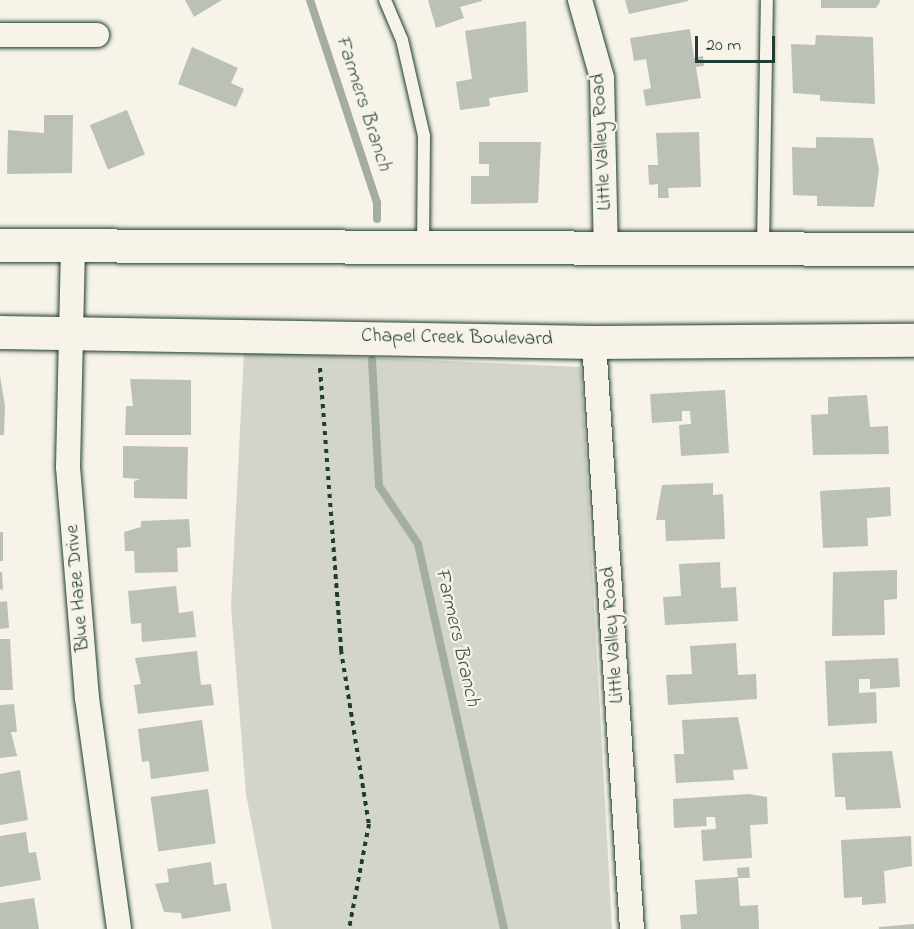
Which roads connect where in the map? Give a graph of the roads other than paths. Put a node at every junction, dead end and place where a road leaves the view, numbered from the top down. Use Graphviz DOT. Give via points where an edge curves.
graph roads {
  1 [pos="385,0"];
  2 [pos="580,0"];
  3 [pos="767,0"];
  4 [pos="0,35"];
  5 [pos="97,35"];
  6 [pos="0,245"];
  7 [pos="73,246"];
  8 [pos="423,249"];
  9 [pos="763,249"];
  10 [pos="914,249"];
  11 [pos="606,251"];
  12 [pos="0,332"];
  13 [pos="71,333"];
  14 [pos="914,340"];
  15 [pos="594,342"];
  16 [pos="119,929"];
  17 [pos="632,929"];
  1 -- 8 [label="lane" via="402,40 424,136"];
  2 -- 11 [label="street, Little Valley Road" via="602,78"];
  3 -- 9 [label="lane"];
  4 -- 5 [label="street"];
  6 -- 7 [label="main road"];
  7 -- 8 [label="main road"];
  7 -- 13 [label="street, Blue Haze Drive"];
  8 -- 11 [label="main road"];
  9 -- 10 [label="main road"];
  9 -- 11 [label="main road"];
  12 -- 13 [label="main road, Chapel Creek Boulevard"];
  13 -- 15 [label="main road, Chapel Creek Boulevard"];
  13 -- 16 [label="street, Blue Haze Drive" via="69,478 87,698"];
  14 -- 15 [label="main road, Chapel Creek Boulevard"];
  15 -- 17 [label="street, Little Valley Road"];
}
